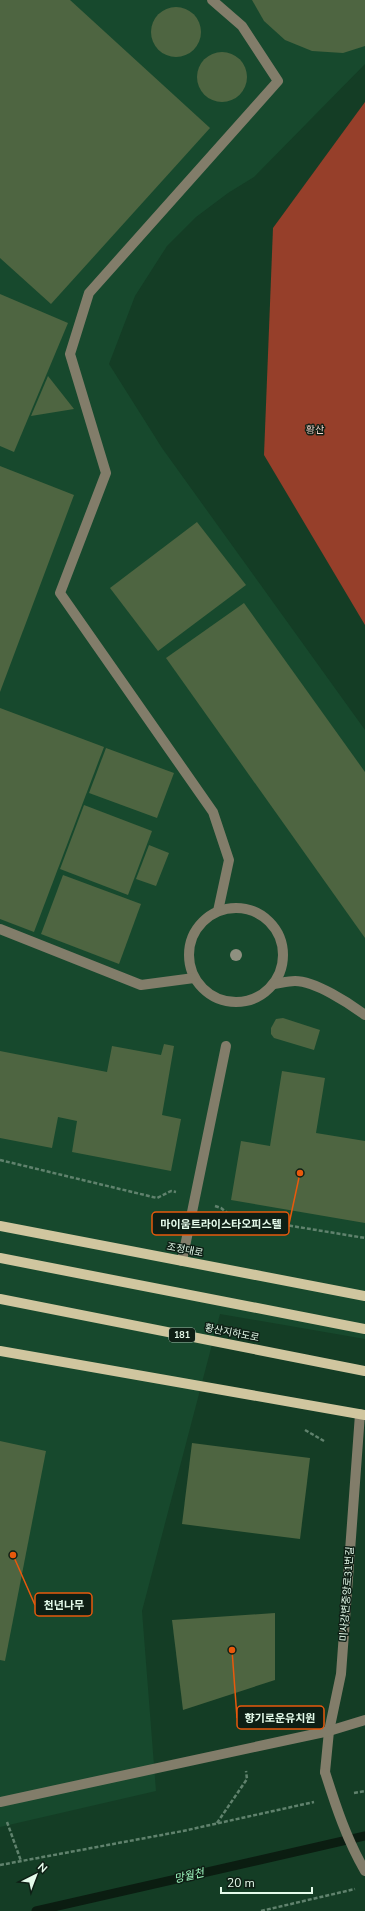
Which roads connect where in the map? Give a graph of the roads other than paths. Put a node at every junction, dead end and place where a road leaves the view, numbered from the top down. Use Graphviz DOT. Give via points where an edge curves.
graph roads {
  1 [pos="212,0"];
  2 [pos="218,911"];
  3 [pos="0,929"];
  4 [pos="194,978"];
  5 [pos="274,984"];
  6 [pos="365,1015"];
  7 [pos="226,1046"];
  8 [pos="0,1226"];
  9 [pos="0,1258"];
  10 [pos="182,1261"];
  11 [pos="365,1296"];
  12 [pos="0,1299"];
  13 [pos="365,1329"];
  14 [pos="0,1351"];
  15 [pos="365,1371"];
  16 [pos="363,1414"];
  17 [pos="365,1720"];
  18 [pos="329,1731"];
  19 [pos="0,1802"];
  20 [pos="365,1872"];
  1 -- 2 [label="street" via="242,26 278,82 89,293 70,354 106,473 60,593 213,812 229,860"];
  2 -- 4 [label="street" via="205,919 195,931 189,946 189,962"];
  2 -- 5 [label="street" via="233,908 248,910 262,916 273,926 281,940 283,955 281,970"];
  3 -- 4 [label="street" via="141,985"];
  4 -- 5 [label="street" via="203,990 217,999 232,1003 248,1001 263,995"];
  5 -- 6 [label="street" via="297,981 313,986 331,993"];
  7 -- 10 [label="street"];
  8 -- 10 [label="main road, 조정대로"];
  9 -- 13 [label="main road"];
  10 -- 11 [label="main road, 조정대로"];
  12 -- 15 [label="main road, 황산지하도로 / 181"];
  14 -- 16 [label="main road"];
  16 -- 18 [label="street, 미사강변중앙로31번길" via="341,1674"];
  17 -- 18 [label="street"];
  18 -- 19 [label="street"];
  18 -- 20 [label="street, 미사강변중앙로31번길, bridge" via="325,1772 352,1848"];
}
